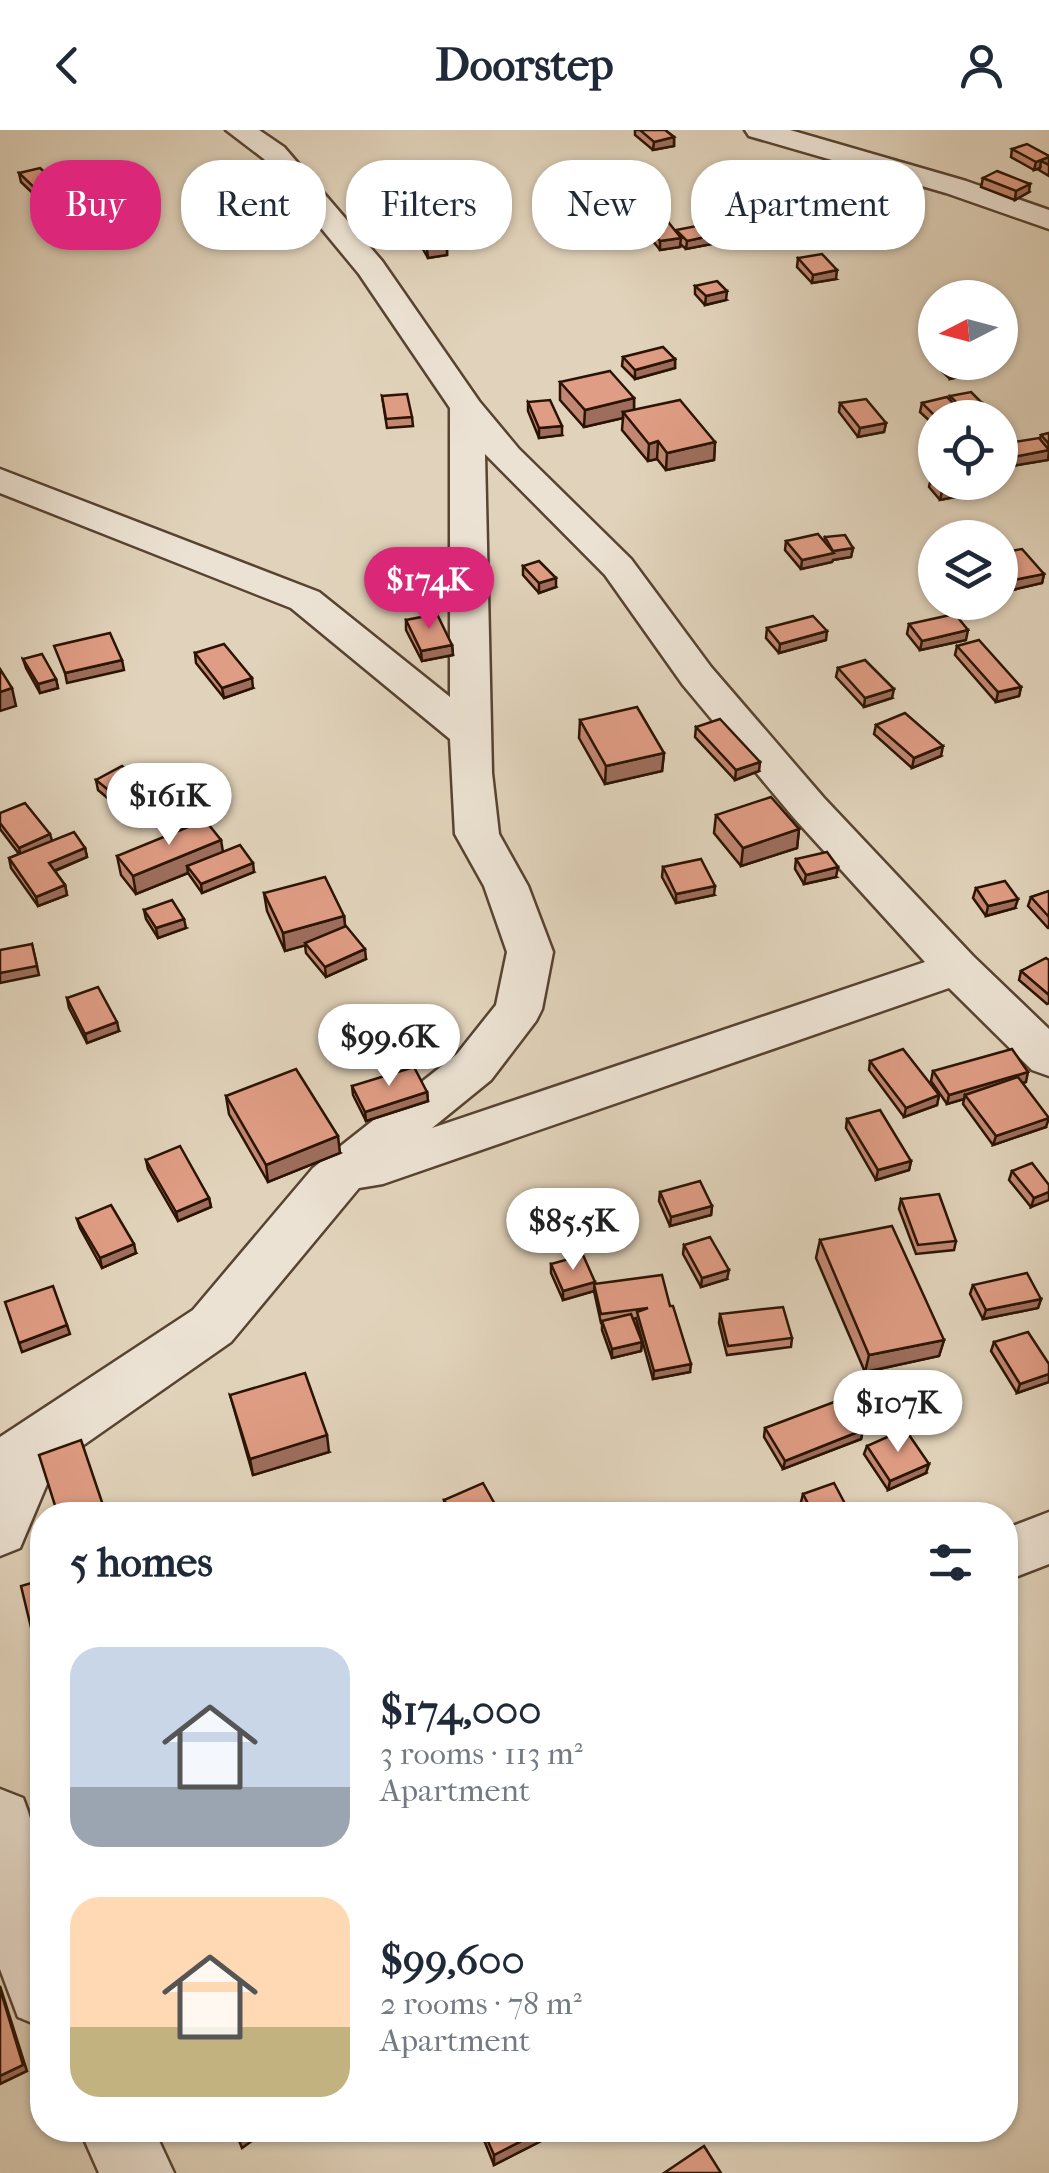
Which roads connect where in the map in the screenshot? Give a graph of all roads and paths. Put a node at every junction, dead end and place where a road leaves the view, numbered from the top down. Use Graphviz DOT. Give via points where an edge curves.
graph roads {
  1 [pos="240,130"];
  2 [pos="758,130"];
  3 [pos="1049,220"];
  4 [pos="467,408"];
  5 [pos="0,480"];
  6 [pos="470,735"];
  7 [pos="957,968"];
  8 [pos="1049,1058"];
  9 [pos="332,1182"];
  10 [pos="16,1455"];
  11 [pos="0,1530"];
  12 [pos="1049,1538"];
  13 [pos="1018,1550"];
  14 [pos="0,1820"];
  15 [pos="25,1888"];
  16 [pos="30,1919"];
  17 [pos="121,2142"];
  18 [pos="138,2173"];
  1 -- 4 [label="street" via="274,153 371,268"];
  2 -- 3 [label="street"];
  4 -- 6 [label="street"];
  4 -- 7 [label="street" via="506,458 618,567 747,735"];
  5 -- 6 [label="street" via="305,600"];
  6 -- 9 [label="street" via="477,834 506,886 530,952 519,1009 474,1066"];
  7 -- 8 [label="street"];
  7 -- 9 [label="street"];
  9 -- 10 [label="street" via="212,1326"];
  10 -- 11 [label="street"];
  12 -- 13 [label="street"];
  14 -- 15 [label="street"];
  15 -- 16 [label="street"];
  17 -- 18 [label="street"];
}
